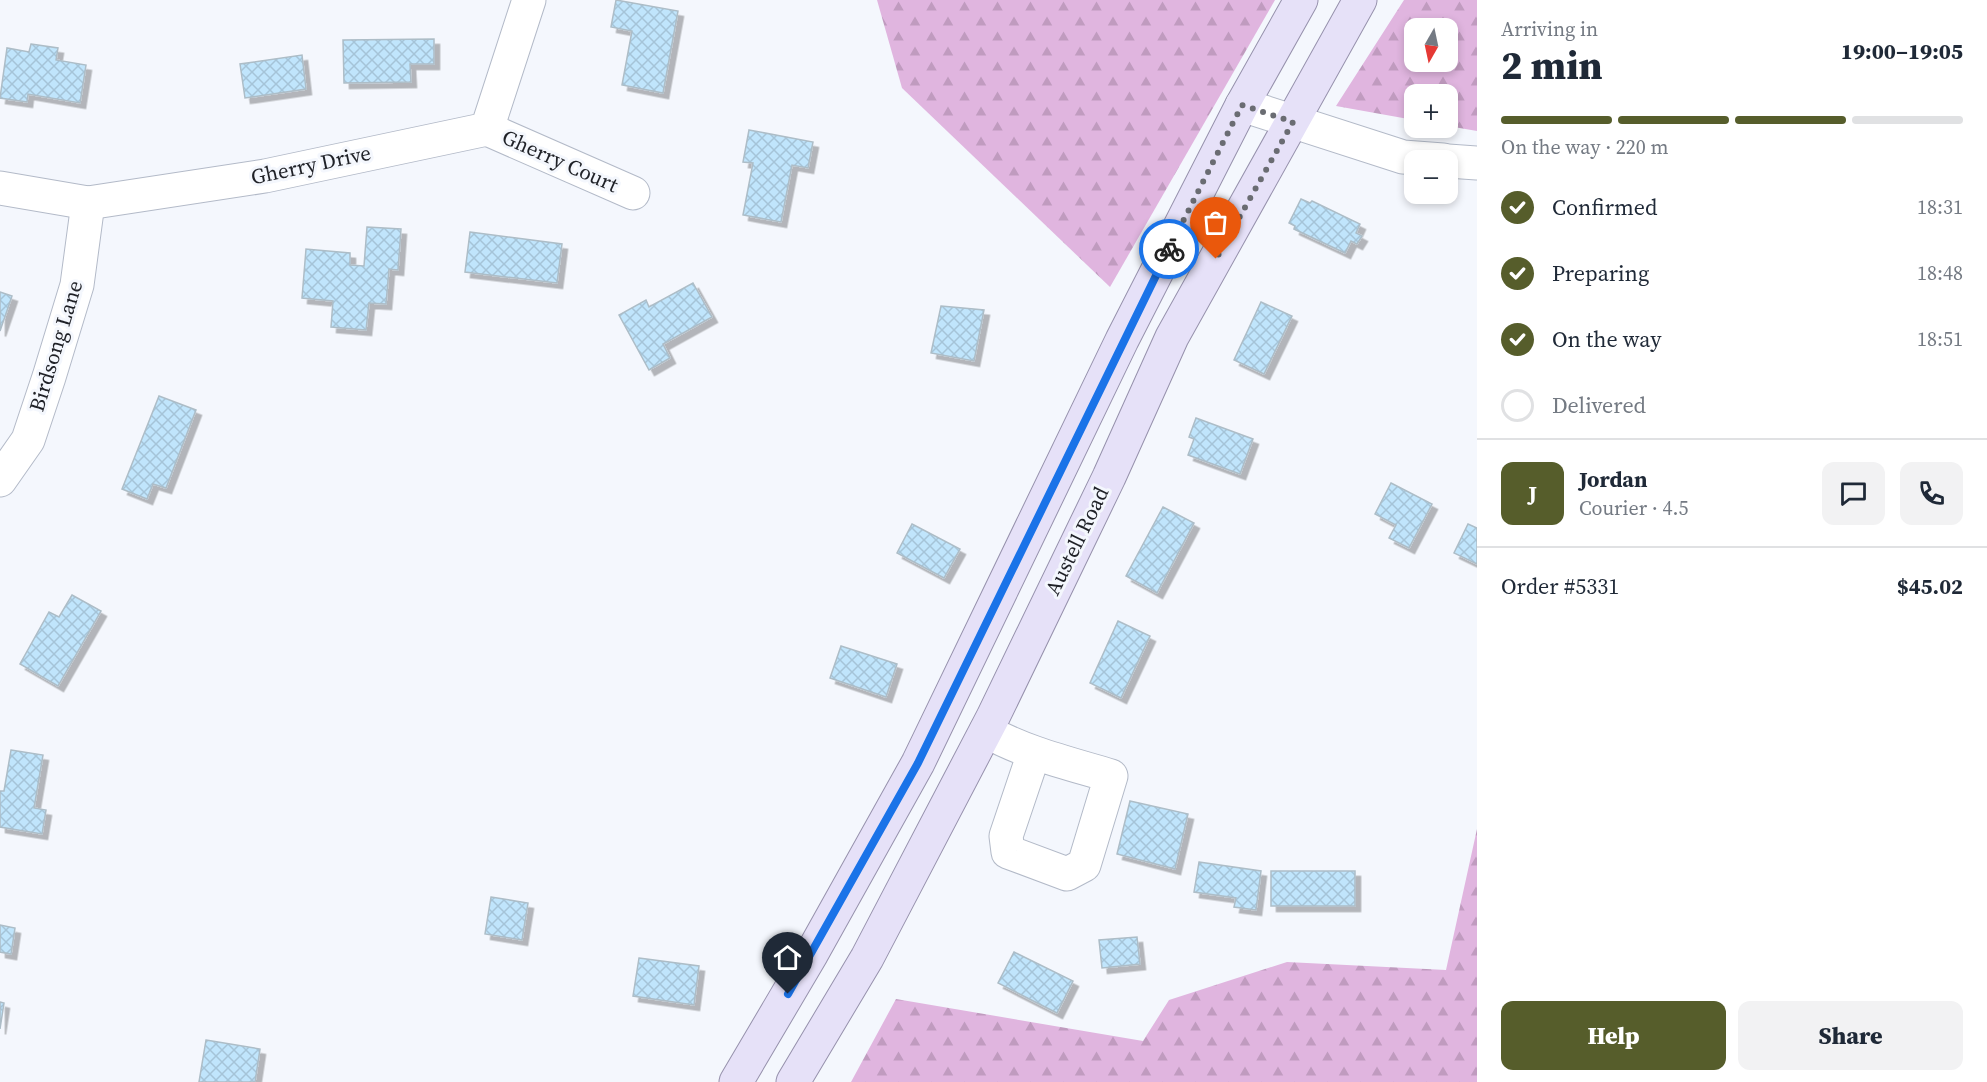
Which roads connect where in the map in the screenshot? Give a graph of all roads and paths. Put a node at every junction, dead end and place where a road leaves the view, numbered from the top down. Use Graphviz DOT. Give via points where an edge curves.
graph roads {
  1 [pos="529,0"];
  2 [pos="1302,0"];
  3 [pos="1360,0"];
  4 [pos="1242,105"];
  5 [pos="1293,122"];
  6 [pos="487,129"];
  7 [pos="1404,157"];
  8 [pos="1458,162"];
  9 [pos="1477,163"];
  10 [pos="0,188"];
  11 [pos="633,193"];
  12 [pos="88,203"];
  13 [pos="0,480"];
  14 [pos="986,732"];
  15 [pos="1034,753"];
  16 [pos="736,1082"];
  17 [pos="793,1082"];
  1 -- 6 [label="street"];
  2 -- 4 [label="main road"];
  3 -- 5 [label="main road, Austell Road"];
  4 -- 5 [label="street"];
  4 -- 16 [label="main road" via="1122,340 918,763"];
  5 -- 7 [label="street"];
  5 -- 14 [label="main road, Austell Road" via="1172,337"];
  6 -- 11 [label="street, Gherry Court"];
  6 -- 12 [label="street, Gherry Drive" via="265,176"];
  8 -- 9 [label="street"];
  10 -- 12 [label="street, Gherry Drive"];
  12 -- 13 [label="street, Birdsong Lane" via="77,285 49,377 27,440"];
  14 -- 15 [label="street"];
  14 -- 17 [label="main road, Austell Road" via="867,958"];
}
